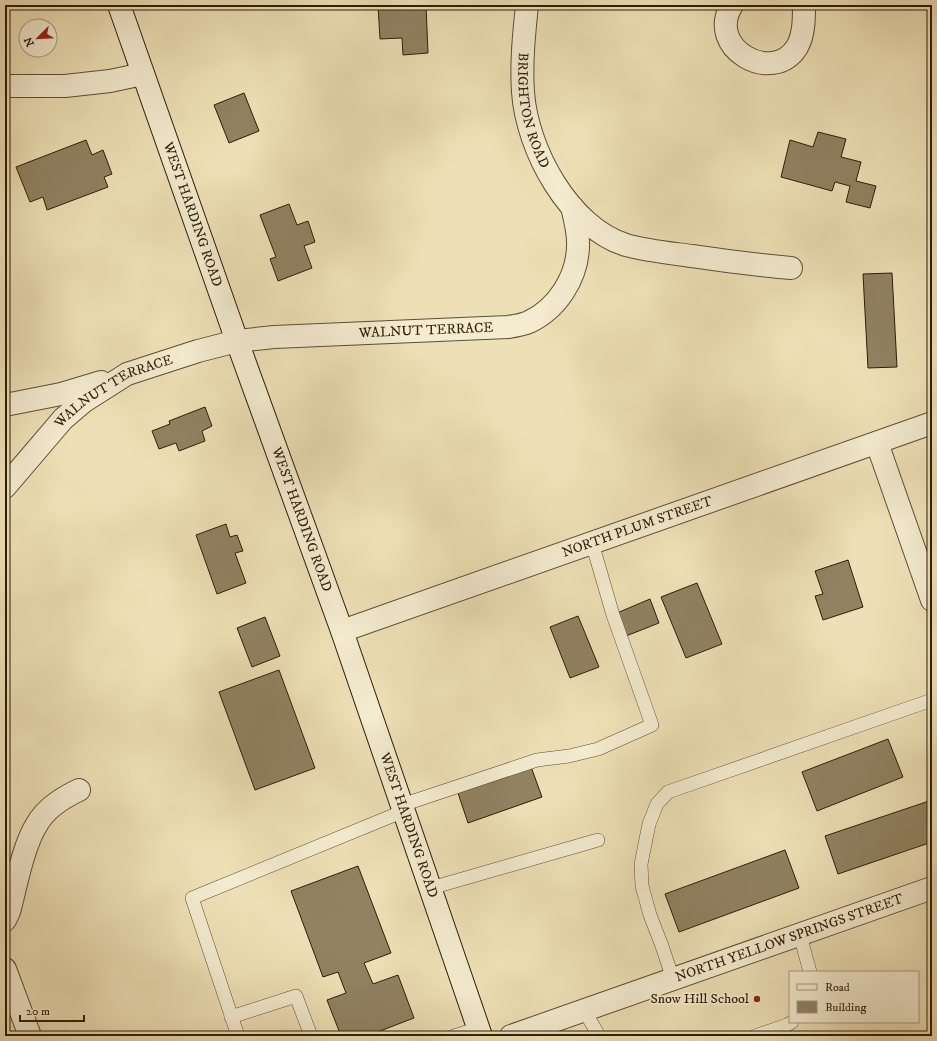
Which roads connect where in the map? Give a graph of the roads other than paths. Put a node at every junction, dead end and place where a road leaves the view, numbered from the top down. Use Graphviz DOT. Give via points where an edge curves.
graph roads {
  1 [pos="119,5"];
  2 [pos="527,5"];
  3 [pos="732,5"];
  4 [pos="804,5"];
  5 [pos="143,74"];
  6 [pos="5,86"];
  7 [pos="572,207"];
  8 [pos="791,268"];
  9 [pos="237,341"];
  10 [pos="127,374"];
  11 [pos="5,405"];
  12 [pos="932,423"];
  13 [pos="877,443"];
  14 [pos="5,487"];
  15 [pos="592,543"];
  16 [pos="932,600"];
  17 [pos="342,632"];
  18 [pos="932,700"];
  19 [pos="79,790"];
  20 [pos="403,808"];
  21 [pos="598,840"];
  22 [pos="431,888"];
  23 [pos="932,888"];
  24 [pos="5,920"];
  25 [pos="800,935"];
  26 [pos="5,969"];
  27 [pos="810,971"];
  28 [pos="673,979"];
  29 [pos="584,1010"];
  30 [pos="231,1017"];
  31 [pos="790,1023"];
  32 [pos="480,1032"];
  33 [pos="30,1036"];
  34 [pos="238,1036"];
  35 [pos="311,1036"];
  36 [pos="454,1036"];
  37 [pos="511,1036"];
  38 [pos="599,1036"];
  39 [pos="756,1036"];
  1 -- 5 [label="street, WEST HARDING ROAD"];
  2 -- 7 [label="street, BRIGHTON ROAD" via="522,55 523,94 529,126 538,153 557,187"];
  3 -- 4 [label="street" via="725,24 728,39 736,51 748,59 762,63 777,62 789,56 797,46 804,23"];
  5 -- 6 [label="street" via="65,86"];
  5 -- 9 [label="street, WEST HARDING ROAD"];
  7 -- 8 [label="street" via="589,224 610,238 626,244 654,251"];
  7 -- 9 [label="street, WALNUT TERRACE" via="578,246 569,282 557,301 528,323 508,327 274,337"];
  9 -- 10 [label="street, WALNUT TERRACE"];
  9 -- 17 [label="street, WEST HARDING ROAD"];
  10 -- 11 [label="street" via="61,394"];
  10 -- 14 [label="street, WALNUT TERRACE" via="83,402 63,419"];
  12 -- 13 [label="street, NORTH PLUM STREET"];
  13 -- 15 [label="street, NORTH PLUM STREET"];
  13 -- 16 [label="street"];
  15 -- 17 [label="street, NORTH PLUM STREET"];
  15 -- 20 [label="lane" via="613,615 652,725 598,749 537,760"];
  17 -- 20 [label="street, WEST HARDING ROAD"];
  18 -- 28 [label="lane" via="668,792 657,804 641,864 642,886 650,915"];
  19 -- 24 [label="street" via="50,808 37,824 27,844"];
  20 -- 22 [label="street, WEST HARDING ROAD"];
  20 -- 30 [label="lane" via="192,898"];
  21 -- 22 [label="lane"];
  22 -- 32 [label="street, WEST HARDING ROAD"];
  23 -- 25 [label="street, NORTH YELLOW SPRINGS STREET"];
  25 -- 27 [label="lane"];
  25 -- 28 [label="street, NORTH YELLOW SPRINGS STREET"];
  26 -- 33 [label="street"];
  28 -- 29 [label="street, NORTH YELLOW SPRINGS STREET"];
  29 -- 37 [label="street, NORTH YELLOW SPRINGS STREET"];
  29 -- 38 [label="lane"];
  30 -- 34 [label="lane"];
  30 -- 35 [label="lane" via="296,996"];
  31 -- 39 [label="lane"];
  32 -- 36 [label="lane"];
}
